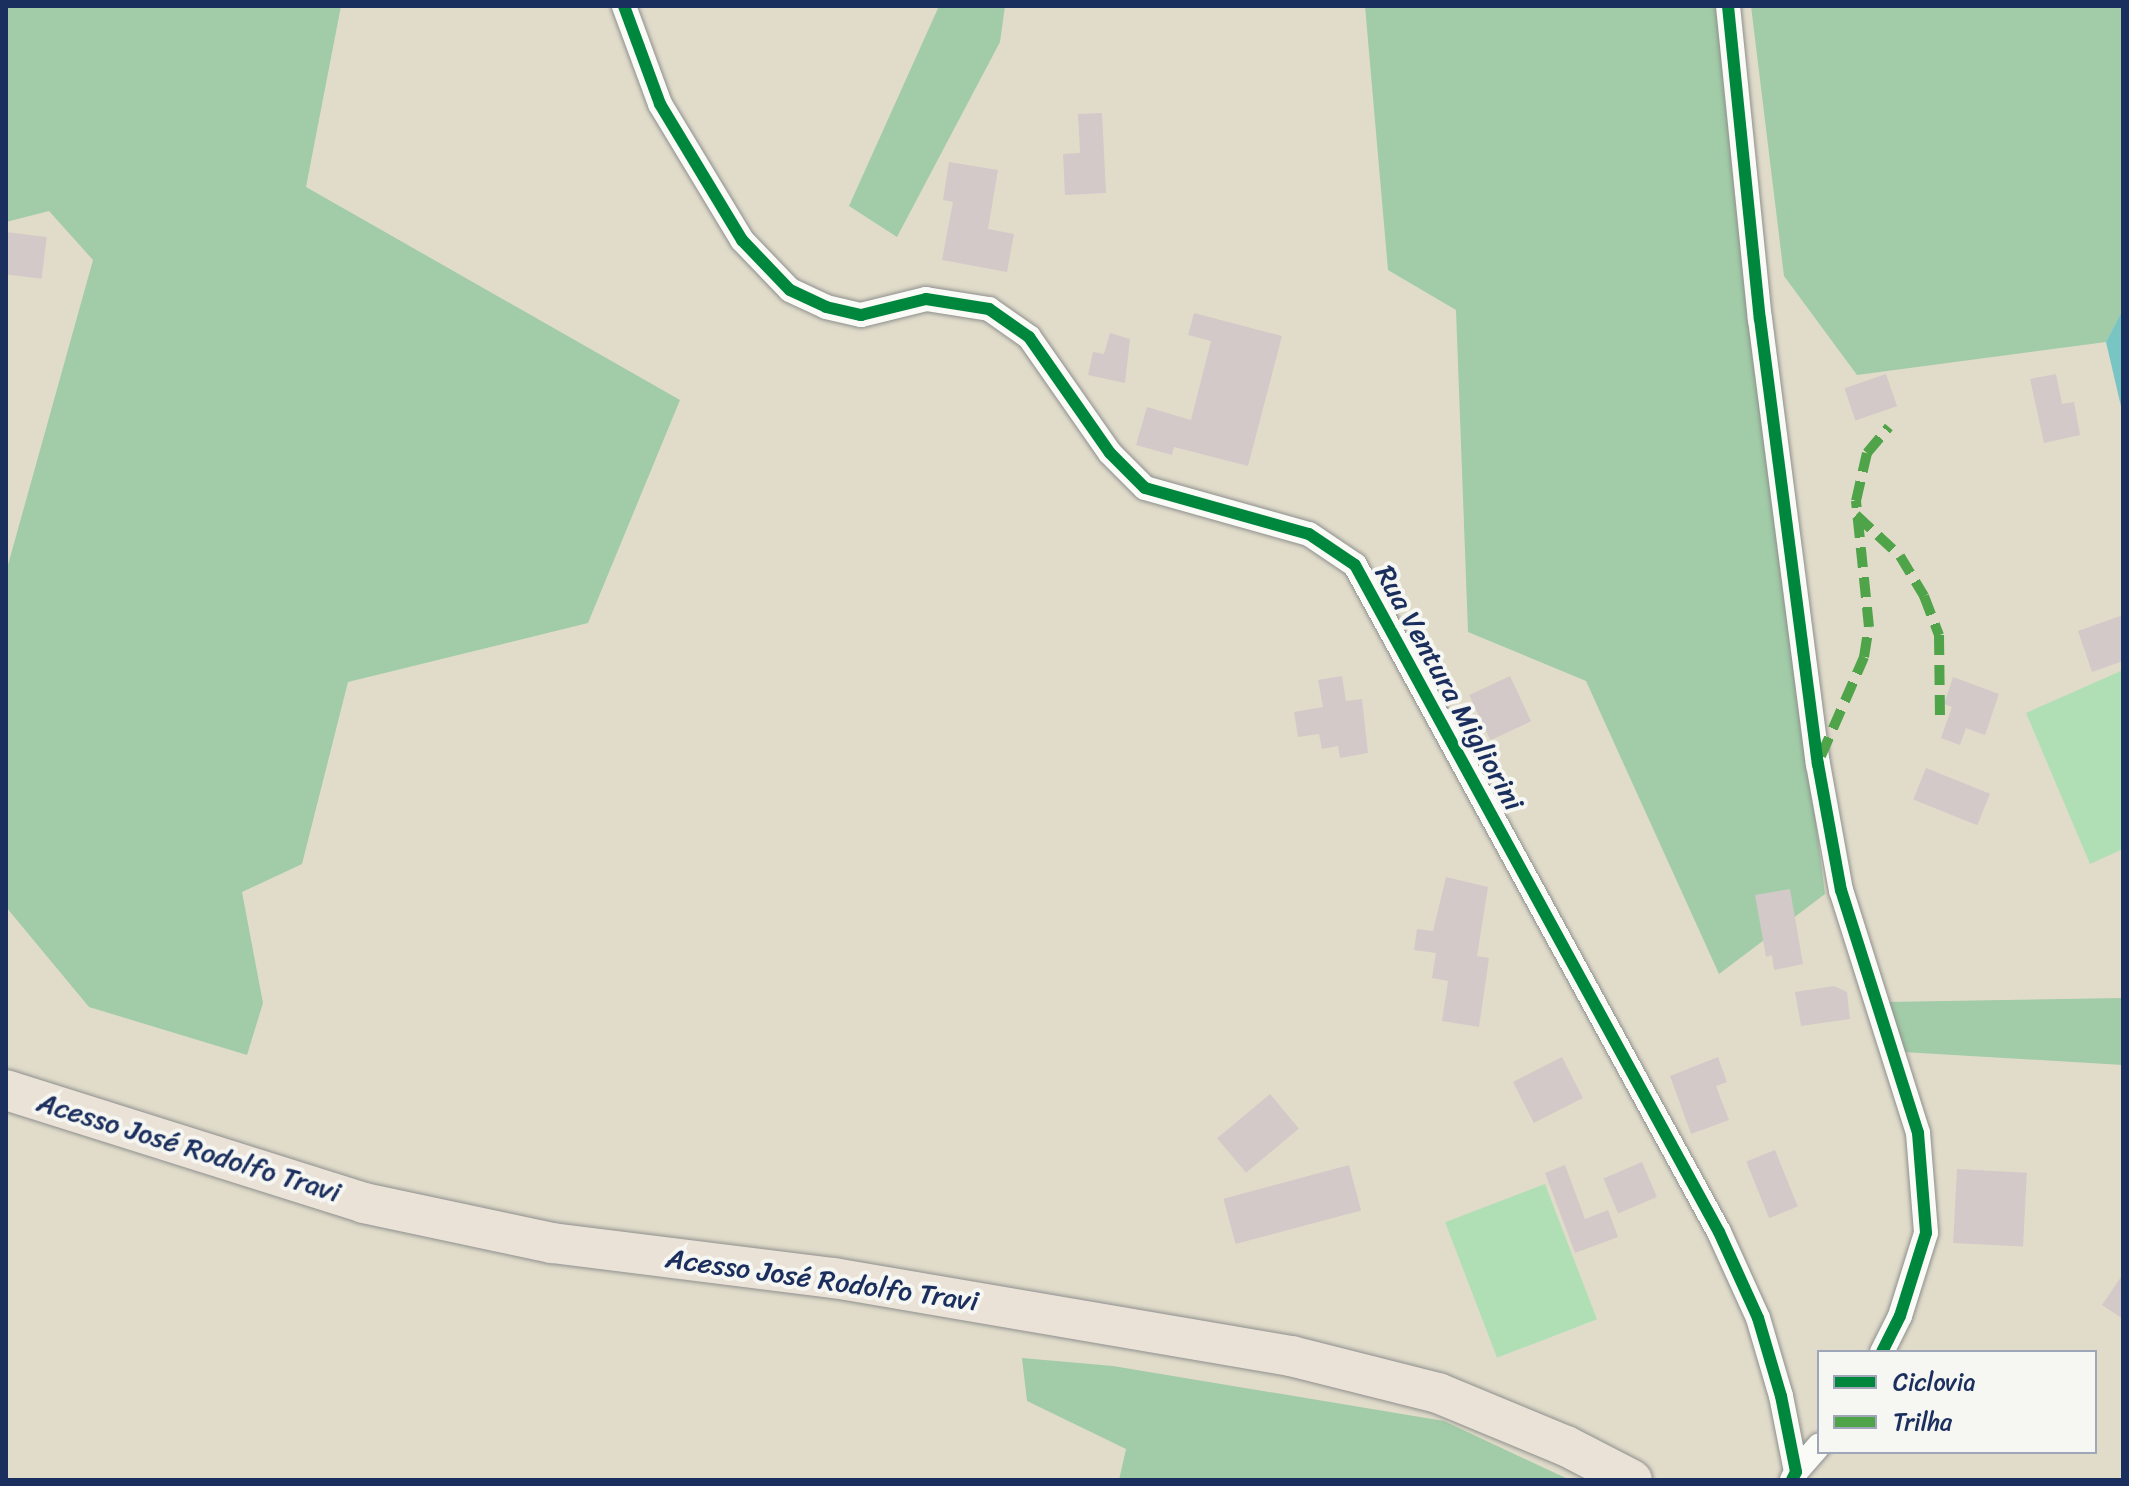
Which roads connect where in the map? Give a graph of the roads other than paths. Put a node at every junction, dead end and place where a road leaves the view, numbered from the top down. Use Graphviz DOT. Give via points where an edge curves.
graph roads {
  1 [pos="624,6"];
  2 [pos="1728,6"];
  3 [pos="6,1090"];
  4 [pos="1883,1350"];
  5 [pos="1817,1448"];
  6 [pos="1794,1476"];
  7 [pos="1632,1480"];
  1 -- 6 [label="street, Rua Ventura Migliorini" via="660,104 742,240 790,290 861,315 926,299 989,309 1029,337 1110,453 1145,488 1309,534 1355,565 1719,1232 1758,1318"];
  2 -- 4 [label="street" via="1760,319 1818,764 1841,890 1918,1133 1926,1233 1900,1316"];
  3 -- 7 [label="highway, Acesso José Rodolfo Travi" via="364,1203 552,1243 834,1278 1291,1356 1438,1393 1566,1446"];
  5 -- 6 [label="street"];
}
